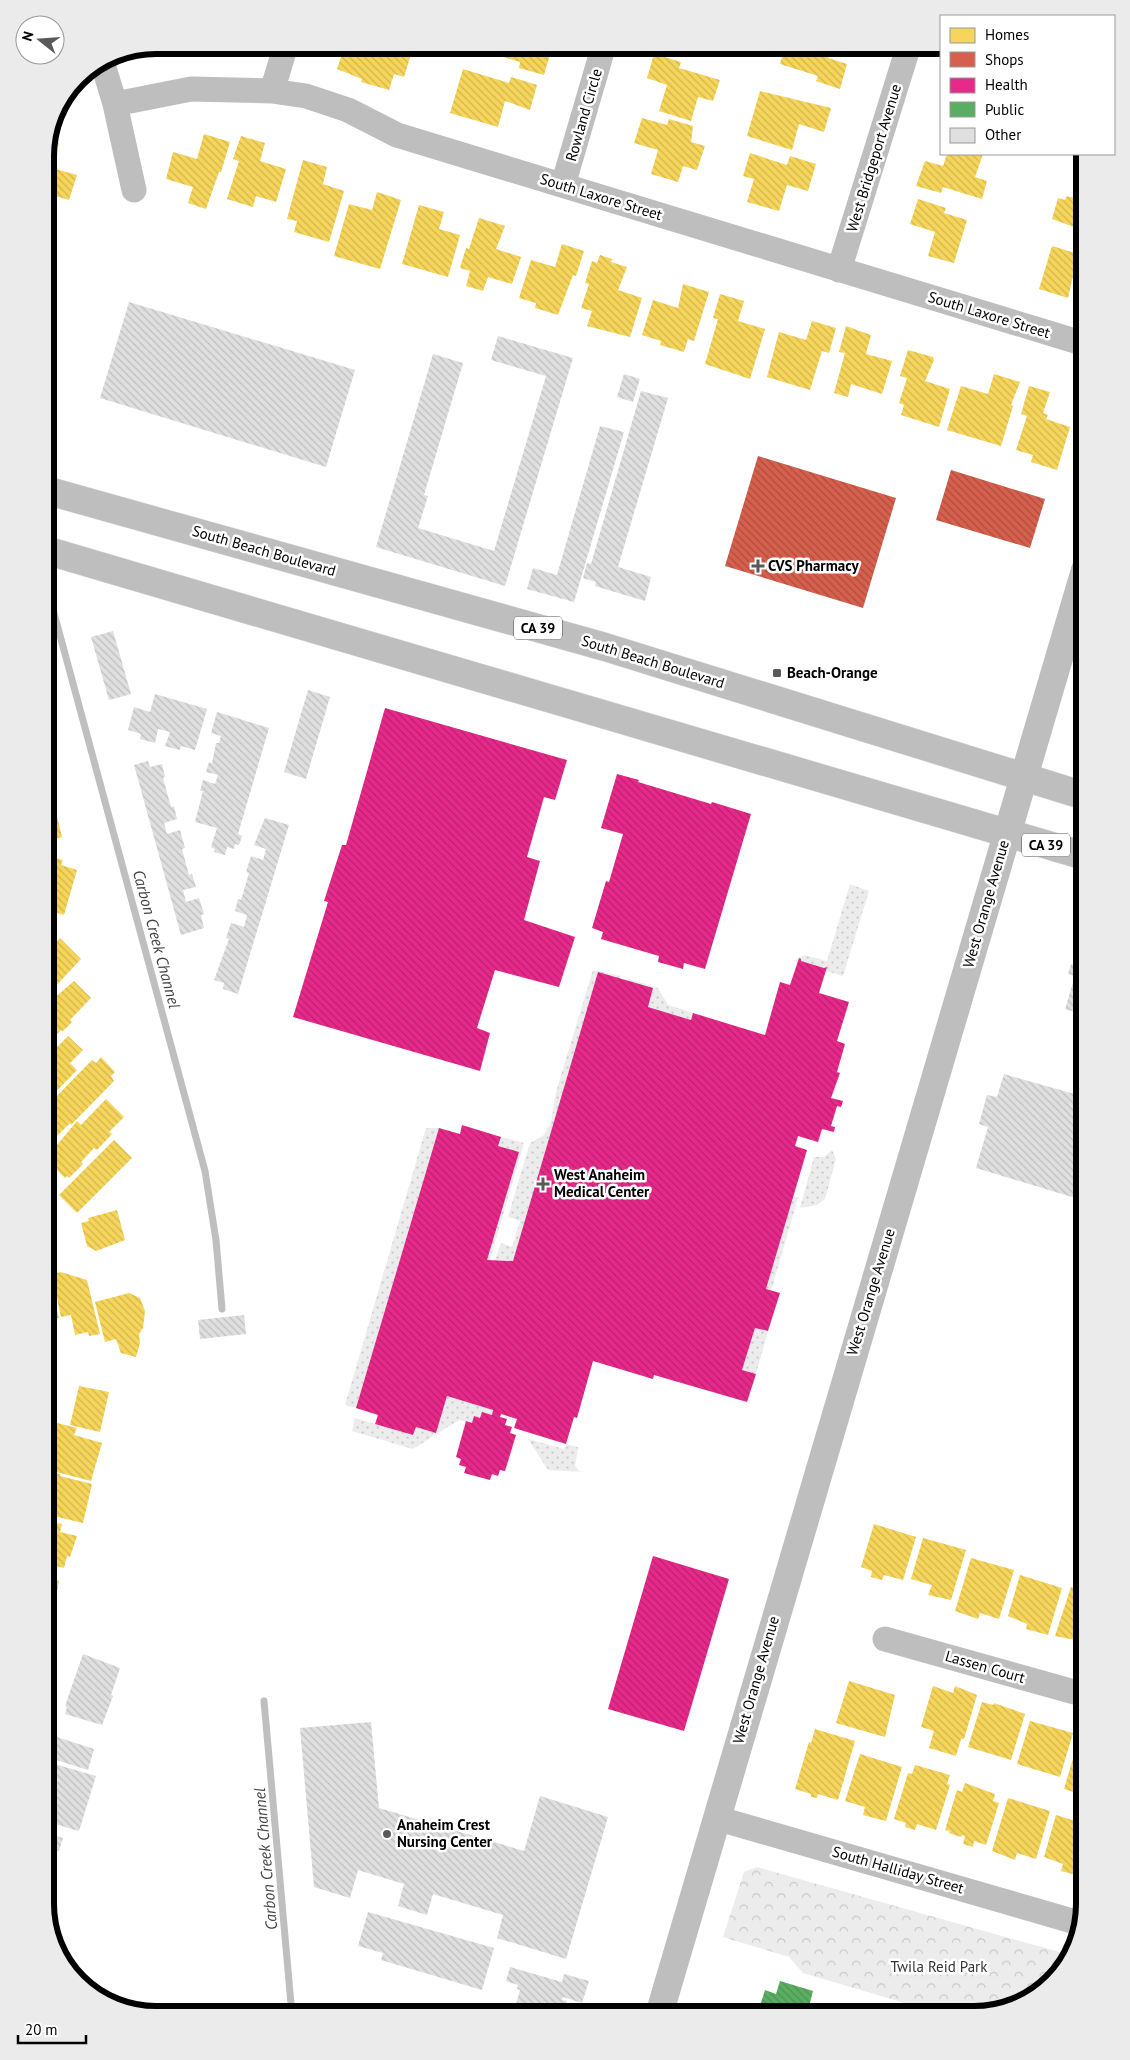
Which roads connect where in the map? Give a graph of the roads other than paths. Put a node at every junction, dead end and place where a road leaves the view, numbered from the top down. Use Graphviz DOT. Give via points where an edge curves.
graph roads {
  1 [pos="283,54"];
  2 [pos="601,54"];
  3 [pos="906,54"];
  4 [pos="104,68"];
  5 [pos="272,91"];
  6 [pos="115,104"];
  7 [pos="563,185"];
  8 [pos="134,190"];
  9 [pos="839,270"];
  10 [pos="1076,341"];
  11 [pos="54,492"];
  12 [pos="54,553"];
  13 [pos="1076,600"];
  14 [pos="1023,776"];
  15 [pos="1076,793"];
  16 [pos="1006,833"];
  17 [pos="1076,853"];
  18 [pos="885,1639"];
  19 [pos="1076,1692"];
  20 [pos="716,1818"];
  21 [pos="1074,1922"];
  22 [pos="661,2006"];
  1 -- 5 [label="street"];
  2 -- 7 [label="street, Rowland Circle"];
  3 -- 9 [label="street, West Bridgeport Avenue"];
  4 -- 6 [label="street"];
  5 -- 6 [label="street, South Laxore Street" via="191,89"];
  5 -- 7 [label="street, South Laxore Street" via="306,96 348,110 397,135"];
  6 -- 8 [label="street"];
  7 -- 9 [label="street, South Laxore Street"];
  9 -- 10 [label="street, South Laxore Street"];
  11 -- 14 [label="main road, South Beach Boulevard / CA 39" via="605,647"];
  12 -- 16 [label="main road, CA 39"];
  13 -- 14 [label="main road, West Orange Avenue"];
  14 -- 15 [label="main road, South Beach Boulevard / CA 39"];
  14 -- 16 [label="main road, West Orange Avenue"];
  16 -- 17 [label="main road, CA 39"];
  16 -- 20 [label="main road, West Orange Avenue"];
  18 -- 19 [label="street, Lassen Court"];
  20 -- 21 [label="street, South Halliday Street"];
  20 -- 22 [label="main road, West Orange Avenue"];
}
